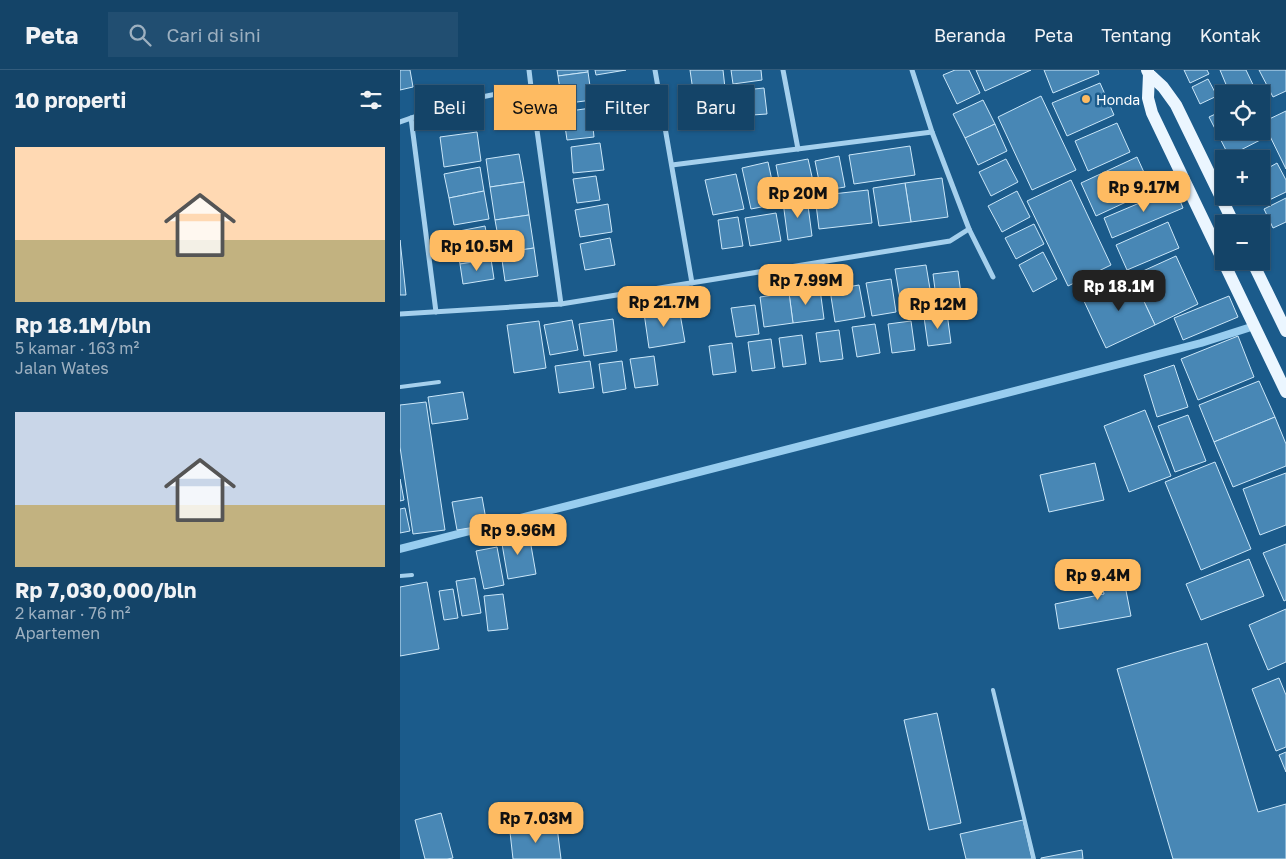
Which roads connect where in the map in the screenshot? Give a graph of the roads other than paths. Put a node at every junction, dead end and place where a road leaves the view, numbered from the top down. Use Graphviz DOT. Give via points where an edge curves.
graph roads {
  1 [pos="529,70"];
  2 [pos="655,70"];
  3 [pos="783,70"];
  4 [pos="912,70"];
  5 [pos="1148,72"];
  6 [pos="531,85"];
  7 [pos="494,94"];
  8 [pos="410,118"];
  9 [pos="400,122"];
  10 [pos="537,130"];
  11 [pos="932,132"];
  12 [pos="798,149"];
  13 [pos="672,165"];
  14 [pos="1230,215"];
  15 [pos="969,229"];
  16 [pos="1256,270"];
  17 [pos="993,276"];
  18 [pos="692,283"];
  19 [pos="561,304"];
  20 [pos="436,312"];
  21 [pos="400,314"];
  22 [pos="1286,331"];
  23 [pos="439,382"];
  24 [pos="400,387"];
  25 [pos="1286,392"];
  26 [pos="412,575"];
  27 [pos="400,576"];
  28 [pos="993,690"];
  29 [pos="1034,859"];
  1 -- 6 [label="street"];
  2 -- 13 [label="street"];
  3 -- 12 [label="street"];
  4 -- 11 [label="street"];
  5 -- 14 [label="main road" via="1176,105"];
  5 -- 25 [label="main road" via="1148,98 1152,113"];
  7 -- 8 [label="street" via="456,102"];
  8 -- 9 [label="street"];
  8 -- 20 [label="street"];
  10 -- 19 [label="street"];
  11 -- 12 [label="street"];
  11 -- 15 [label="street"];
  12 -- 13 [label="street"];
  13 -- 18 [label="street"];
  15 -- 17 [label="street"];
  15 -- 18 [label="street" via="950,240"];
  16 -- 22 [label="main road"];
  18 -- 19 [label="street"];
  19 -- 20 [label="street"];
  20 -- 21 [label="street"];
  23 -- 24 [label="lane"];
  26 -- 27 [label="lane"];
  28 -- 29 [label="lane"];
}
